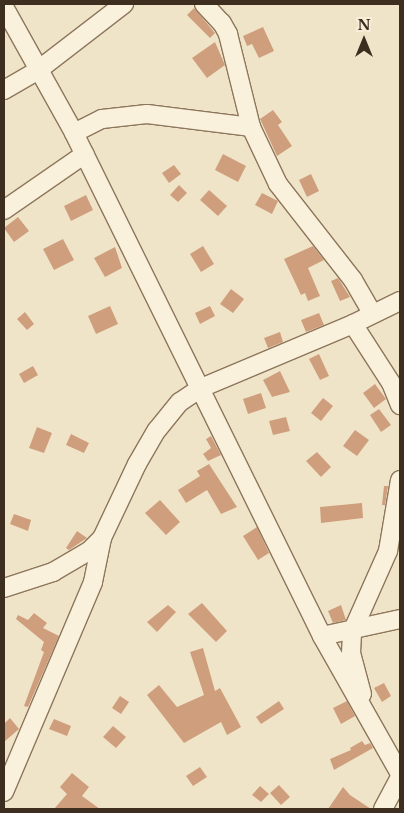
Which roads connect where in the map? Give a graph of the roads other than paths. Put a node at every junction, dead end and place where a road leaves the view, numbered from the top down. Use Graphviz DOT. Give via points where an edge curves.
graph roads {
  1 [pos="124,4"];
  2 [pos="204,4"];
  3 [pos="4,7"];
  4 [pos="37,71"];
  5 [pos="4,90"];
  6 [pos="251,127"];
  7 [pos="74,133"];
  8 [pos="85,154"];
  9 [pos="4,210"];
  10 [pos="400,301"];
  11 [pos="373,314"];
  12 [pos="353,324"];
  13 [pos="201,388"];
  14 [pos="400,405"];
  15 [pos="400,480"];
  16 [pos="102,538"];
  17 [pos="4,588"];
  18 [pos="400,619"];
  19 [pos="352,632"];
  20 [pos="322,636"];
  21 [pos="368,717"];
  22 [pos="400,776"];
  23 [pos="4,792"];
  24 [pos="383,809"];
  1 -- 4 [label="street"];
  2 -- 6 [label="street" via="228,34"];
  3 -- 4 [label="street"];
  4 -- 5 [label="street"];
  4 -- 7 [label="street"];
  6 -- 7 [label="street" via="147,114 102,119"];
  6 -- 11 [label="street" via="278,184 353,280"];
  7 -- 8 [label="street"];
  8 -- 9 [label="street"];
  8 -- 13 [label="street"];
  10 -- 11 [label="street"];
  11 -- 12 [label="street"];
  12 -- 13 [label="street"];
  12 -- 14 [label="street" via="391,384"];
  13 -- 16 [label="street" via="180,402 157,430"];
  13 -- 20 [label="street"];
  15 -- 19 [label="street" via="388,550"];
  16 -- 17 [label="street" via="54,572"];
  16 -- 23 [label="street" via="93,582"];
  18 -- 19 [label="street"];
  19 -- 20 [label="street"];
  19 -- 21 [label="street" via="351,653"];
  20 -- 21 [label="street"];
  21 -- 22 [label="street"];
  22 -- 24 [label="street"];
}
